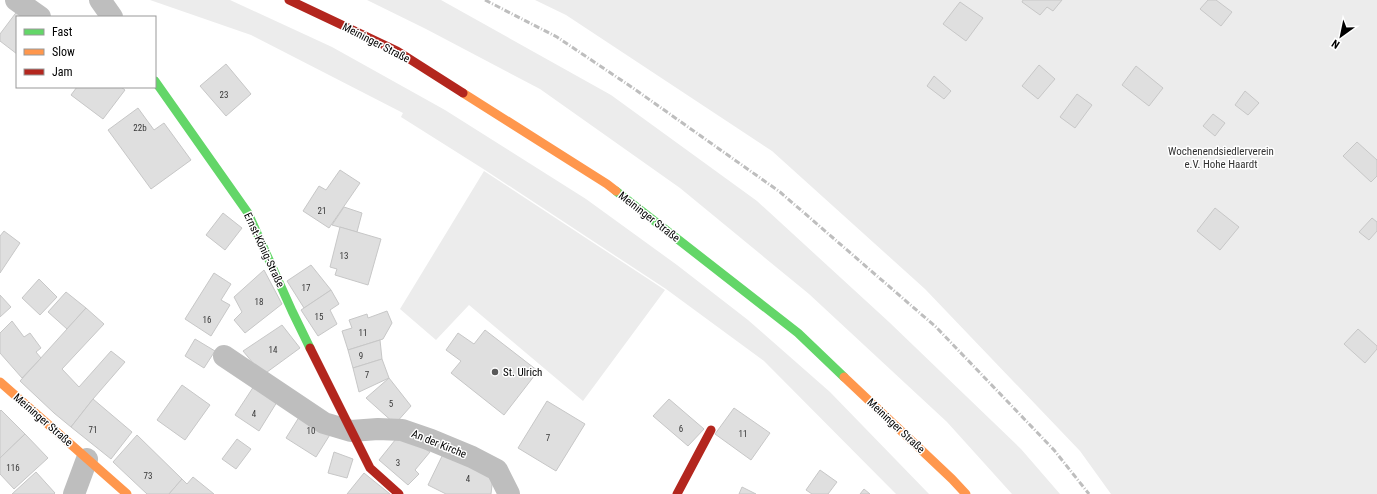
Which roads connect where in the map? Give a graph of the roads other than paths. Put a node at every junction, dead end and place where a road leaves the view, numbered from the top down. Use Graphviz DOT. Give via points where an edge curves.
graph roads {
  1 [pos="16,0"];
  2 [pos="100,0"];
  3 [pos="289,0"];
  4 [pos="39,16"];
  5 [pos="111,16"];
  6 [pos="156,82"];
  7 [pos="224,356"];
  8 [pos="0,382"];
  9 [pos="711,430"];
  10 [pos="351,431"];
  11 [pos="87,459"];
  12 [pos="74,494"];
  13 [pos="127,494"];
  14 [pos="399,494"];
  15 [pos="509,494"];
  16 [pos="677,494"];
  17 [pos="966,494"];
  1 -- 4 [label="street"];
  2 -- 5 [label="street"];
  3 -- 17 [label="main road, Meininger Straße" via="397,51 607,184 798,334"];
  6 -- 10 [label="main road, Ernst-König-Straße" via="248,213 292,311"];
  7 -- 10 [label="street" via="324,423"];
  8 -- 11 [label="main road, Meininger Straße"];
  9 -- 16 [label="main road"];
  10 -- 14 [label="main road, Ernst-König-Straße" via="370,468"];
  10 -- 15 [label="street, An der Kirche" via="402,430 431,440 497,470"];
  11 -- 12 [label="street"];
  11 -- 13 [label="main road, Meininger Straße"];
}
